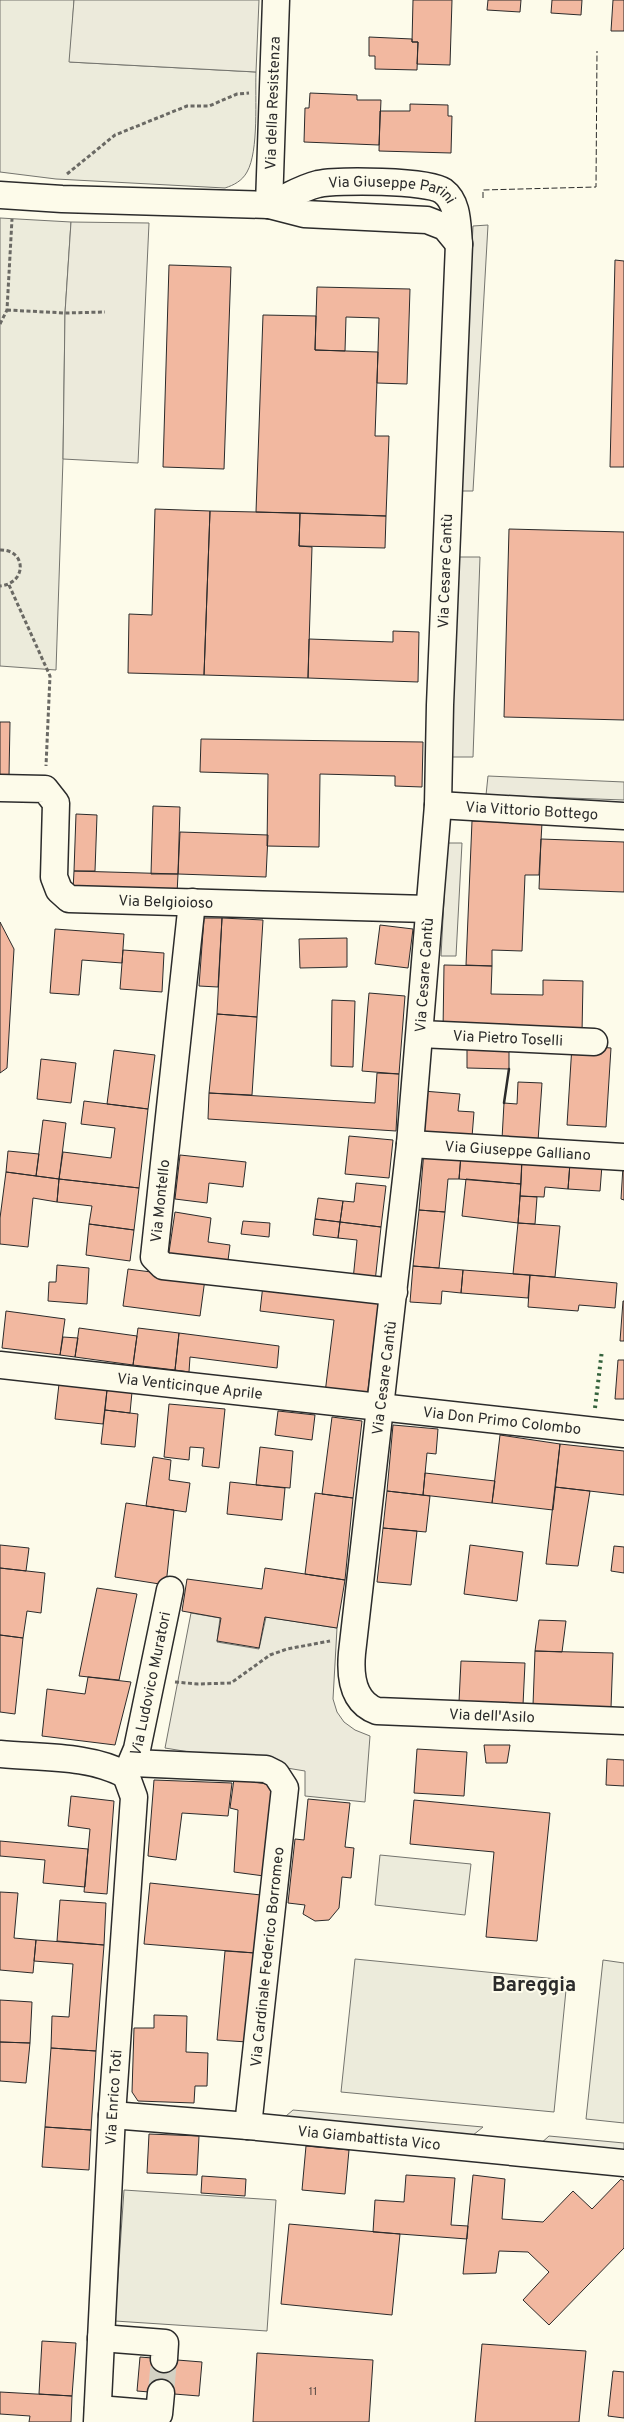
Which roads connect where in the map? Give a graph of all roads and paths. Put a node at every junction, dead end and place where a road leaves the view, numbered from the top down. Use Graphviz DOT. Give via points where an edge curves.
graph roads {
  1 [pos="276,0"];
  2 [pos="273,88"];
  3 [pos="7,195"];
  4 [pos="62,199"];
  5 [pos="269,205"];
  6 [pos="459,244"];
  7 [pos="7,310"];
  8 [pos="105,312"];
  9 [pos="0,324"];
  10 [pos="0,550"];
  11 [pos="9,585"];
  12 [pos="0,586"];
  13 [pos="0,788"];
  14 [pos="45,789"];
  15 [pos="438,805"];
  16 [pos="624,816"];
  17 [pos="192,902"];
  18 [pos="428,909"];
  19 [pos="420,1034"];
  20 [pos="594,1042"];
  21 [pos="410,1144"];
  22 [pos="624,1158"];
  23 [pos="394,1292"];
  24 [pos="0,1365"];
  25 [pos="381,1407"];
  26 [pos="624,1434"];
  27 [pos="170,1590"];
  28 [pos="336,1640"];
  29 [pos="152,1678"];
  30 [pos="362,1702"];
  31 [pos="624,1721"];
  32 [pos="0,1754"];
  33 [pos="129,1769"];
  34 [pos="112,2115"];
  35 [pos="248,2126"];
  36 [pos="624,2163"];
  37 [pos="102,2338"];
  38 [pos="164,2359"];
  39 [pos="161,2393"];
  40 [pos="97,2415"];
  1 -- 2 [label="street, Via della Resistenza"];
  2 -- 4 [label="path" via="237,94 209,106 187,106 115,135 67,174"];
  2 -- 5 [label="street, Via della Resistenza"];
  3 -- 4 [label="street, Via Giuseppe Parini"];
  3 -- 7 [label="path"];
  4 -- 5 [label="street, Via Giuseppe Parini"];
  5 -- 6 [label="street, Via Giuseppe Parini" via="304,214 427,220 445,226"];
  5 -- 6 [label="street, Via Giuseppe Parini" via="317,184 354,181 426,185 443,191 455,206"];
  6 -- 15 [label="street, Via Cesare Cantù"];
  7 -- 8 [label="path" via="65,314"];
  7 -- 9 [label="path"];
  10 -- 11 [label="path" via="12,552 19,559 17,579"];
  11 -- 12 [label="path"];
  11 -- 14 [label="path" via="50,676"];
  13 -- 14 [label="street"];
  14 -- 17 [label="street, Via Belgioioso" via="56,803 54,877 59,890 69,899"];
  15 -- 16 [label="street, Via Vittorio Bottego"];
  15 -- 18 [label="street, Via Cesare Cantù"];
  17 -- 18 [label="street, Via Belgioioso"];
  17 -- 23 [label="street, Via Montello" via="154,1257 163,1266"];
  18 -- 19 [label="street, Via Cesare Cantù"];
  19 -- 20 [label="street, Via Pietro Toselli"];
  19 -- 21 [label="street, Via Cesare Cantù"];
  21 -- 22 [label="street, Via Giuseppe Galliano"];
  21 -- 23 [label="street, Via Cesare Cantù"];
  23 -- 25 [label="street, Via Cesare Cantù"];
  24 -- 25 [label="street, Via Venticinque Aprile"];
  25 -- 26 [label="street, Via Don Primo Colombo"];
  25 -- 30 [label="street, Via Cesare Cantù" via="351,1669"];
  27 -- 29 [label="street, Via Ludovico Muratori"];
  28 -- 29 [label="path" via="270,1655 231,1683 198,1684"];
  29 -- 33 [label="street, Via Ludovico Muratori"];
  30 -- 31 [label="street, Via dell'Asilo" via="377,1711"];
  32 -- 33 [label="street" via="93,1762 115,1769"];
  33 -- 34 [label="street, Via Enrico Toti" via="134,1797"];
  33 -- 35 [label="street, Via Cardinale Federico Borromeo" via="266,1769 276,1774 285,1788"];
  34 -- 35 [label="street, Via Giambattista Vico"];
  34 -- 37 [label="street, Via Enrico Toti"];
  35 -- 36 [label="street, Via Giambattista Vico"];
  37 -- 38 [label="street" via="165,2343"];
  37 -- 40 [label="street, Via Enrico Toti"];
  39 -- 40 [label="street" via="159,2414"];
}
